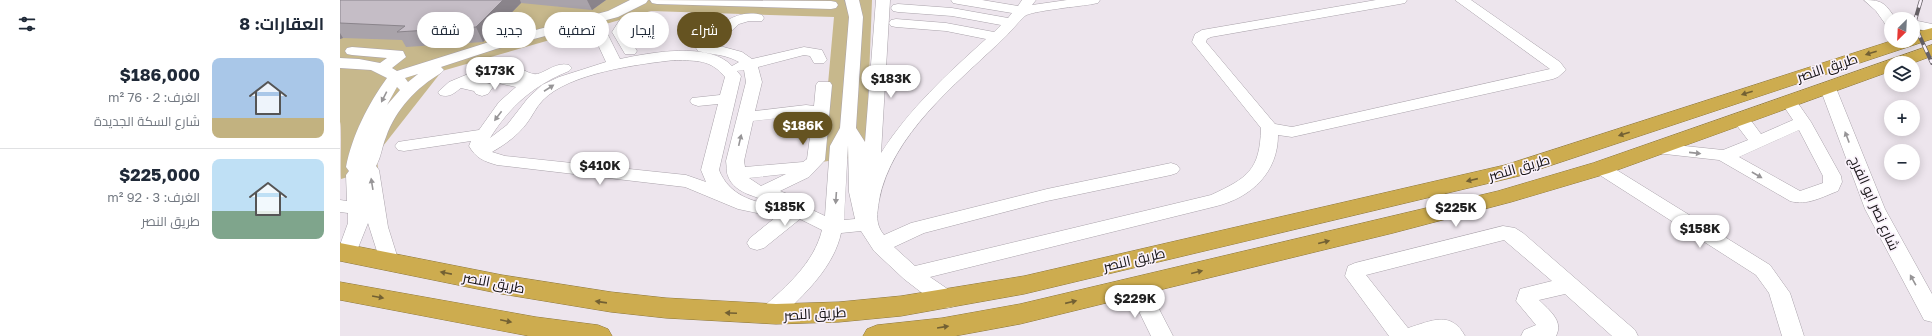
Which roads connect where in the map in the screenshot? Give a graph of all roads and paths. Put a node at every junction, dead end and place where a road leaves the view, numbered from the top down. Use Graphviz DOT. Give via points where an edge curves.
graph roads {
  1 [pos="641,0"];
  2 [pos="657,0"];
  3 [pos="852,0"];
  4 [pos="863,0"];
  5 [pos="883,0"];
  6 [pos="960,0"];
  7 [pos="1093,0"];
  8 [pos="1400,0"];
  9 [pos="1462,0"];
  10 [pos="830,5"];
  11 [pos="1025,6"];
  12 [pos="898,8"];
  13 [pos="856,16"];
  14 [pos="942,16"];
  15 [pos="757,18"];
  16 [pos="732,22"];
  17 [pos="896,23"];
  18 [pos="1010,23"];
  19 [pos="1932,28"];
  20 [pos="1932,33"];
  21 [pos="536,34"];
  22 [pos="358,37"];
  23 [pos="997,37"];
  24 [pos="1920,39"];
  25 [pos="804,40"];
  26 [pos="1920,41"];
  27 [pos="489,48"];
  28 [pos="491,48"];
  29 [pos="607,48"];
  30 [pos="628,48"];
  31 [pos="681,48"];
  32 [pos="705,48"];
  33 [pos="1904,48"];
  34 [pos="346,49"];
  35 [pos="630,51"];
  36 [pos="613,59"];
  37 [pos="819,60"];
  38 [pos="748,62"];
  39 [pos="340,63"];
  40 [pos="503,63"];
  41 [pos="1884,68"];
  42 [pos="730,69"];
  43 [pos="383,70"];
  44 [pos="507,80"];
  45 [pos="464,81"];
  46 [pos="534,81"];
  47 [pos="1828,88"];
  48 [pos="406,90"];
  49 [pos="446,92"];
  50 [pos="727,99"];
  51 [pos="698,101"];
  52 [pos="1789,102"];
  53 [pos="747,112"];
  54 [pos="813,117"];
  55 [pos="1740,119"];
  56 [pos="1803,122"];
  57 [pos="848,128"];
  58 [pos="1269,128"];
  59 [pos="1759,142"];
  60 [pos="482,143"];
  61 [pos="404,146"];
  62 [pos="1656,148"];
  63 [pos="1723,155"];
  64 [pos="363,163"];
  65 [pos="800,167"];
  66 [pos="1601,168"];
  67 [pos="1171,169"];
  68 [pos="710,170"];
  69 [pos="681,172"];
  70 [pos="735,172"];
  71 [pos="858,185"];
  72 [pos="726,195"];
  73 [pos="765,199"];
  74 [pos="358,209"];
  75 [pos="797,211"];
  76 [pos="867,224"];
  77 [pos="833,226"];
  78 [pos="758,243"];
  79 [pos="881,245"];
  80 [pos="343,252"];
  81 [pos="389,262"];
  82 [pos="912,274"];
  83 [pos="1569,285"];
  84 [pos="1138,287"];
  85 [pos="340,290"];
  86 [pos="947,300"];
  87 [pos="770,314"];
  88 [pos="1932,314"];
  89 [pos="598,336"];
  90 [pos="877,336"];
  91 [pos="1162,336"];
  92 [pos="1402,336"];
  93 [pos="1410,336"];
  94 [pos="1454,336"];
  95 [pos="1532,336"];
  96 [pos="1627,336"];
  97 [pos="1793,336"];
  1 -- 21 [label="street" via="613,14"];
  2 -- 10 [label="street"];
  3 -- 13 [label="street"];
  4 -- 13 [label="street"];
  5 -- 71 [label="street" via="873,148 868,168"];
  6 -- 11 [label="street"];
  6 -- 14 [label="street"];
  7 -- 11 [label="street"];
  8 -- 58 [label="street" via="1207,33 1200,37 1199,42"];
  9 -- 58 [label="street" via="1555,64 1558,70 1553,74 1292,132"];
  11 -- 18 [label="street"];
  12 -- 14 [label="street"];
  13 -- 57 [label="street"];
  14 -- 18 [label="street"];
  15 -- 16 [label="street" via="746,17"];
  17 -- 23 [label="street" via="946,27"];
  18 -- 23 [label="street"];
  19 -- 24 [label="street"];
  20 -- 26 [label="highway, طريق النصر"];
  22 -- 34 [label="street"];
  23 -- 76 [label="street" via="950,80 895,145 872,190"];
  25 -- 38 [label="street"];
  27 -- 43 [label="street" via="406,72"];
  28 -- 48 [label="street" via="440,68 420,78"];
  29 -- 36 [label="street"];
  30 -- 35 [label="street"];
  31 -- 35 [label="street"];
  32 -- 38 [label="street" via="731,52"];
  33 -- 86 [label="highway, طريق النصر, one-way" via="1510,171 1024,285"];
  34 -- 43 [label="street" via="389,52"];
  35 -- 36 [label="street"];
  36 -- 42 [label="street" via="696,57 715,60"];
  36 -- 46 [label="street" via="556,71"];
  60 -- 36 [label="street, one-way" via="510,131 519,123 533,100 548,88"];
  37 -- 38 [label="street" via="817,53 804,51"];
  38 -- 42 [label="street"];
  38 -- 53 [label="street" via="754,76"];
  39 -- 43 [label="street"];
  40 -- 46 [label="street" via="516,74"];
  41 -- 47 [label="highway, طريق النصر"];
  42 -- 50 [label="street" via="732,81"];
  43 -- 48 [label="street"];
  43 -- 64 [label="street, one-way" via="368,127"];
  44 -- 45 [label="street" via="486,89 483,86 469,86"];
  44 -- 45 [label="street" via="496,77 487,67"];
  44 -- 46 [label="street"];
  45 -- 49 [label="street"];
  46 -- 60 [label="street, one-way" via="511,98"];
  47 -- 52 [label="highway, طريق النصر"];
  88 -- 47 [label="street, شارع نصر ابو الفرج, one-way" via="1875,209"];
  48 -- 64 [label="street"];
  50 -- 51 [label="street"];
  50 -- 68 [label="street"];
  52 -- 55 [label="highway, طريق النصر"];
  52 -- 56 [label="street"];
  53 -- 54 [label="street" via="806,110 812,112"];
  70 -- 53 [label="street, one-way"];
  53 -- 73 [label="street" via="803,102 811,99 819,90 816,160 810,168"];
  55 -- 59 [label="street"];
  55 -- 62 [label="highway, طريق النصر"];
  56 -- 59 [label="street"];
  63 -- 56 [label="street, one-way" via="1797,197 1804,197 1831,186 1832,176"];
  57 -- 71 [label="street" via="856,138 859,150"];
  57 -- 77 [label="street, one-way" via="839,146"];
  58 -- 82 [label="street" via="1270,146 1265,165 1246,185 1217,200"];
  59 -- 63 [label="street"];
  60 -- 61 [label="street"];
  60 -- 72 [label="street" via="486,156 497,160 686,181 698,184 719,196"];
  62 -- 63 [label="street, one-way"];
  62 -- 66 [label="highway, طريق النصر"];
  64 -- 74 [label="street"];
  65 -- 70 [label="street"];
  84 -- 66 [label="highway, طريق النصر, one-way" via="1503,197"];
  66 -- 97 [label="street" via="1763,270 1782,294"];
  67 -- 79 [label="street" via="1047,195 918,228"];
  68 -- 69 [label="street"];
  68 -- 70 [label="street"];
  68 -- 72 [label="street" via="715,184"];
  70 -- 73 [label="street" via="745,185"];
  71 -- 76 [label="street" via="859,201"];
  72 -- 73 [label="street" via="737,201"];
  73 -- 75 [label="street" via="774,211"];
  74 -- 80 [label="street" via="355,232"];
  74 -- 81 [label="street" via="381,239"];
  75 -- 77 [label="street"];
  75 -- 78 [label="street"];
  76 -- 77 [label="street"];
  76 -- 79 [label="street"];
  77 -- 87 [label="street" via="829,242 812,271"];
  79 -- 82 [label="street" via="893,260"];
  80 -- 81 [label="highway, طريق النصر"];
  87 -- 81 [label="highway, طريق النصر, one-way" via="611,303 561,296"];
  82 -- 86 [label="street"];
  83 -- 92 [label="street" via="1513,235 1503,233 1355,271 1356,276"];
  83 -- 95 [label="street" via="1528,295 1527,301 1549,326 1548,330"];
  83 -- 96 [label="street"];
  90 -- 84 [label="highway, طريق النصر, one-way" via="981,321"];
  84 -- 91 [label="street"];
  85 -- 89 [label="highway, one-way" via="536,327"];
  86 -- 87 [label="highway, طريق النصر" via="840,312"];
  93 -- 94 [label="street" via="1442,327"];
}
